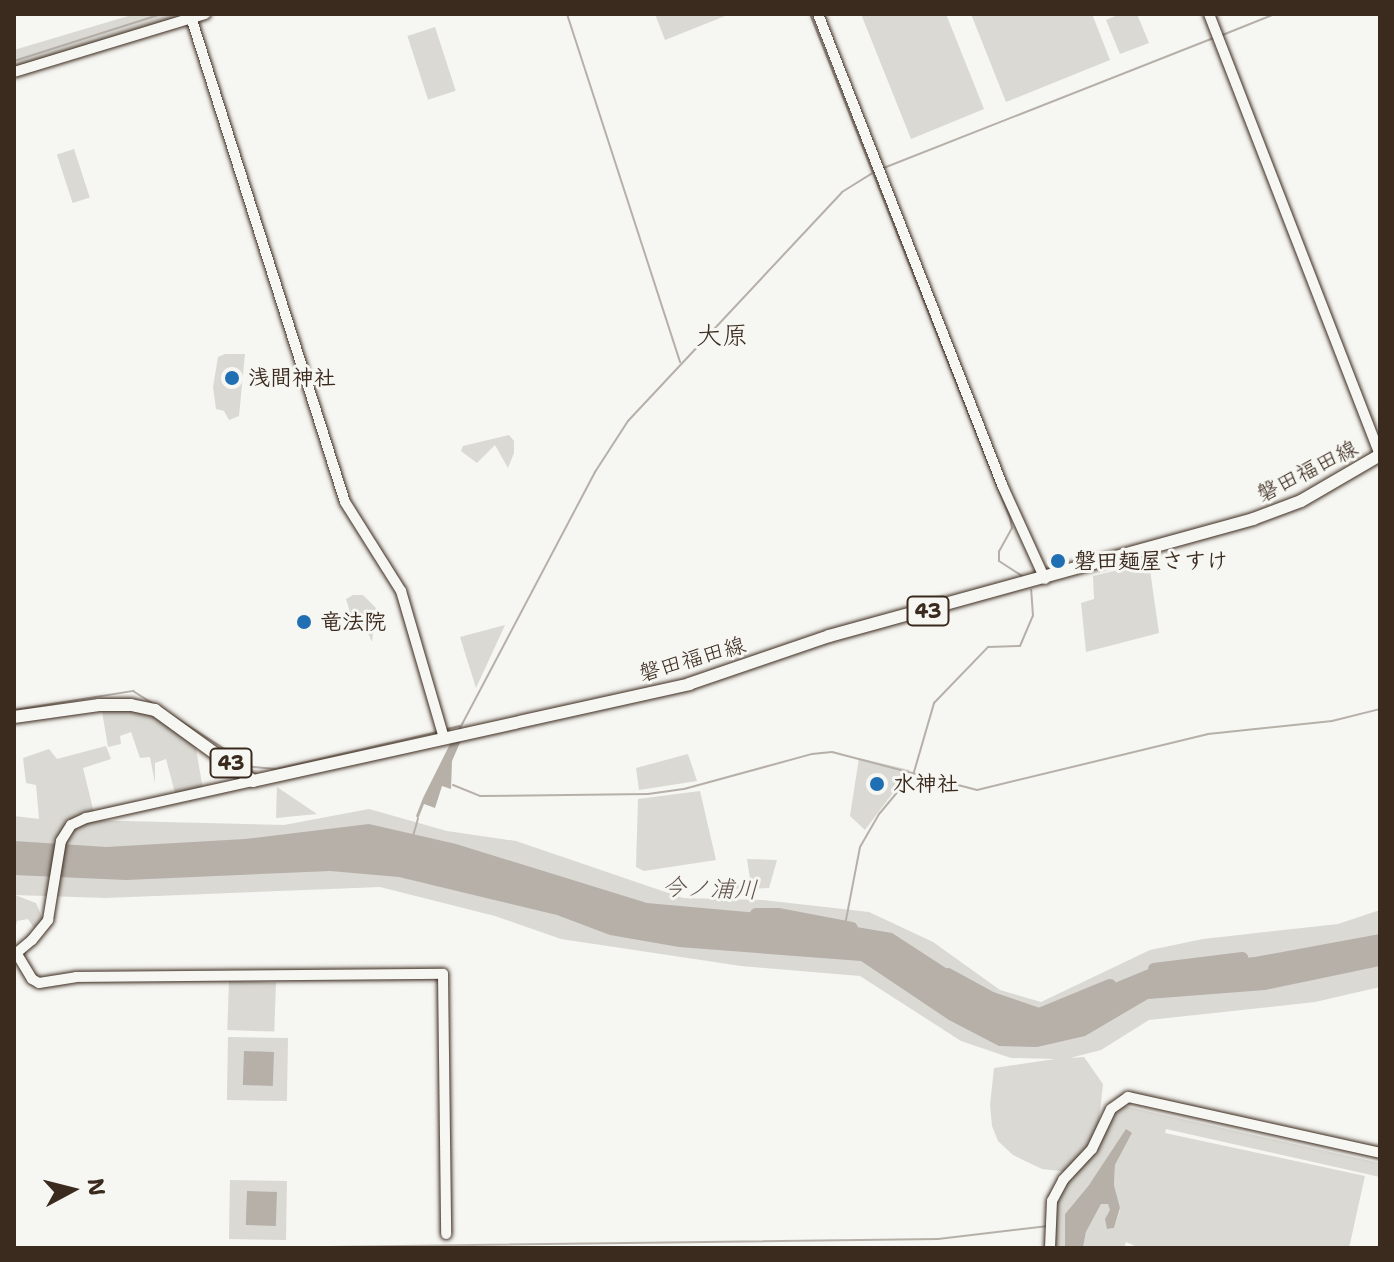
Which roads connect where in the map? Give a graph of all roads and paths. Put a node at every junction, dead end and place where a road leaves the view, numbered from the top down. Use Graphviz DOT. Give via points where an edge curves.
graph roads {
  1 [pos="205,14"];
  2 [pos="818,14"];
  3 [pos="1209,14"];
  4 [pos="191,16"];
  5 [pos="14,72"];
  6 [pos="1380,456"];
  7 [pos="1045,579"];
  8 [pos="14,717"];
  9 [pos="454,736"];
  10 [pos="253,781"];
  11 [pos="15,954"];
  12 [pos="1380,1153"];
  13 [pos="446,1234"];
  14 [pos="1050,1248"];
  1 -- 4 [label="street"];
  2 -- 7 [label="street" via="1003,487"];
  3 -- 6 [label="street"];
  4 -- 5 [label="street"];
  4 -- 9 [label="street" via="343,496 401,591"];
  6 -- 7 [label="main road, 磐田福田線 / 43" via="1323,490 1253,519"];
  7 -- 9 [label="main road, 磐田福田線 / 43" via="850,630 689,684"];
  8 -- 10 [label="main road, 43" via="99,705 155,710"];
  9 -- 10 [label="main road, 磐田福田線 / 43"];
  10 -- 11 [label="street" via="71,825 61,841 54,897 41,931"];
  11 -- 13 [label="street" via="39,983 76,977 443,974"];
  12 -- 14 [label="street" via="1128,1097 1111,1109 1092,1149 1063,1180 1052,1201"];
}
